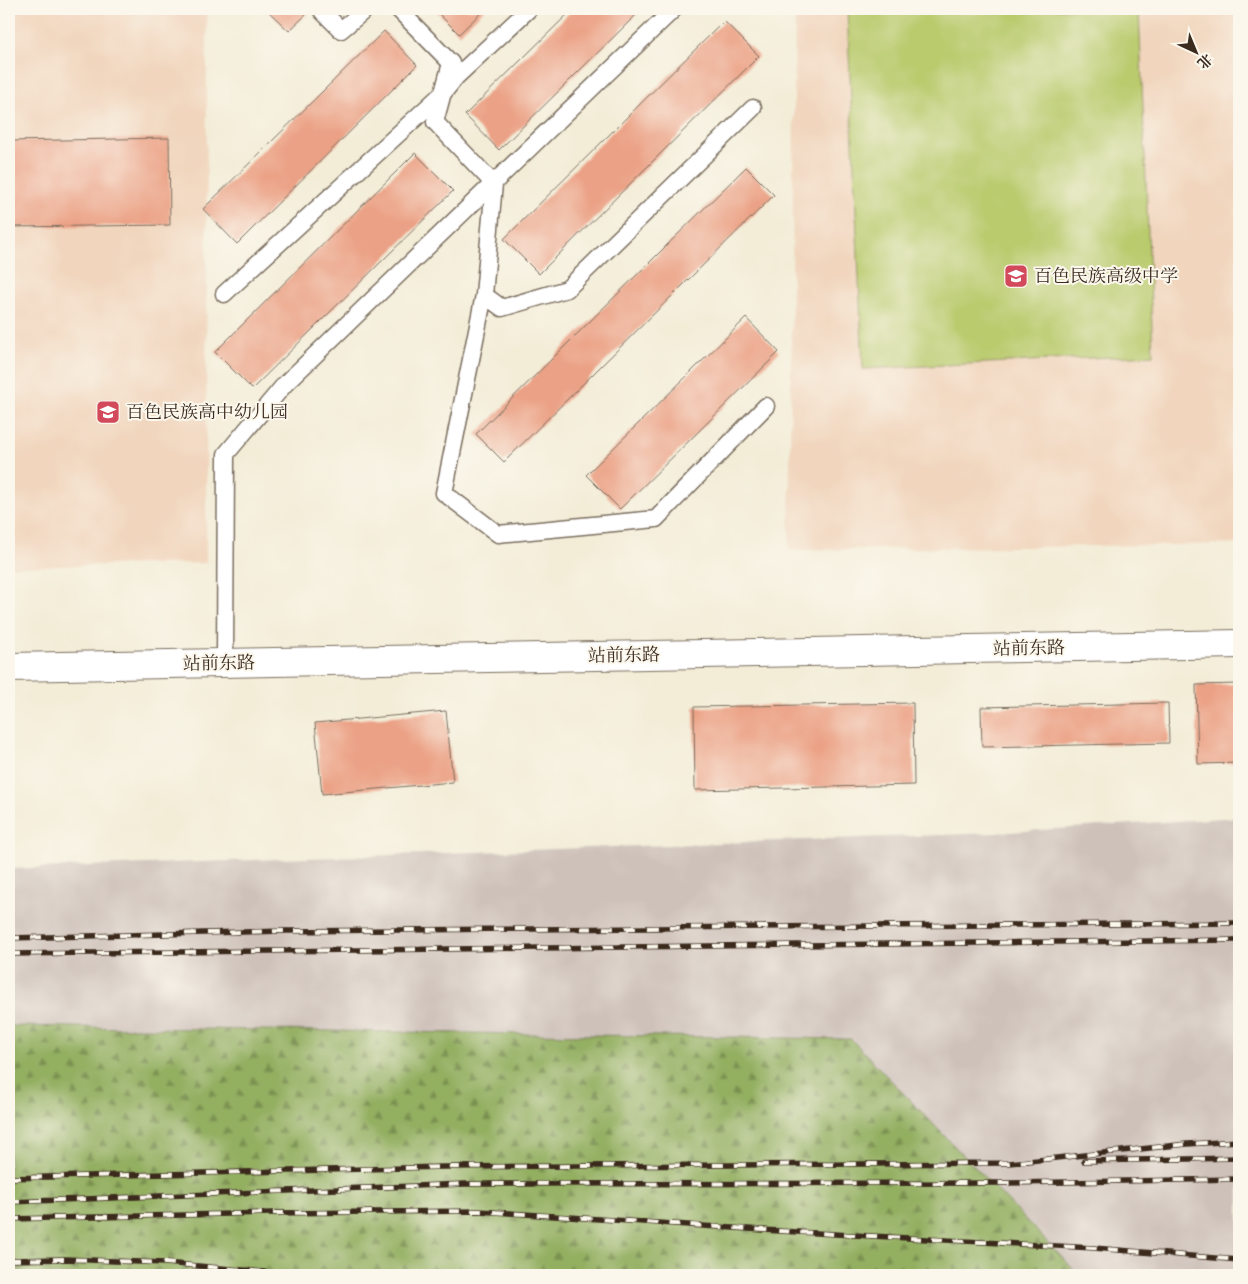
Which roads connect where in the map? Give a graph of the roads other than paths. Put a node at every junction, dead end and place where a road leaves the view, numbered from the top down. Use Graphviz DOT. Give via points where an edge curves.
graph roads {
  1 [pos="366,9"];
  2 [pos="398,9"];
  3 [pos="529,9"];
  4 [pos="674,9"];
  5 [pos="322,11"];
  6 [pos="444,92"];
  7 [pos="753,108"];
  8 [pos="494,184"];
  9 [pos="224,294"];
  10 [pos="484,295"];
  11 [pos="766,406"];
  12 [pos="1239,644"];
  13 [pos="225,663"];
  14 [pos="9,667"];
  1 -- 5 [label="lane" via="341,30"];
  2 -- 6 [label="lane" via="452,63"];
  3 -- 6 [label="lane"];
  4 -- 8 [label="lane"];
  6 -- 8 [label="lane" via="435,122"];
  6 -- 9 [label="lane"];
  7 -- 10 [label="lane" via="567,289 502,308"];
  8 -- 10 [label="lane"];
  8 -- 13 [label="lane" via="286,384 226,454"];
  10 -- 11 [label="lane" via="444,493 498,534 656,519"];
  12 -- 13 [label="street, 站前东路"];
  13 -- 14 [label="street, 站前东路"];
}
